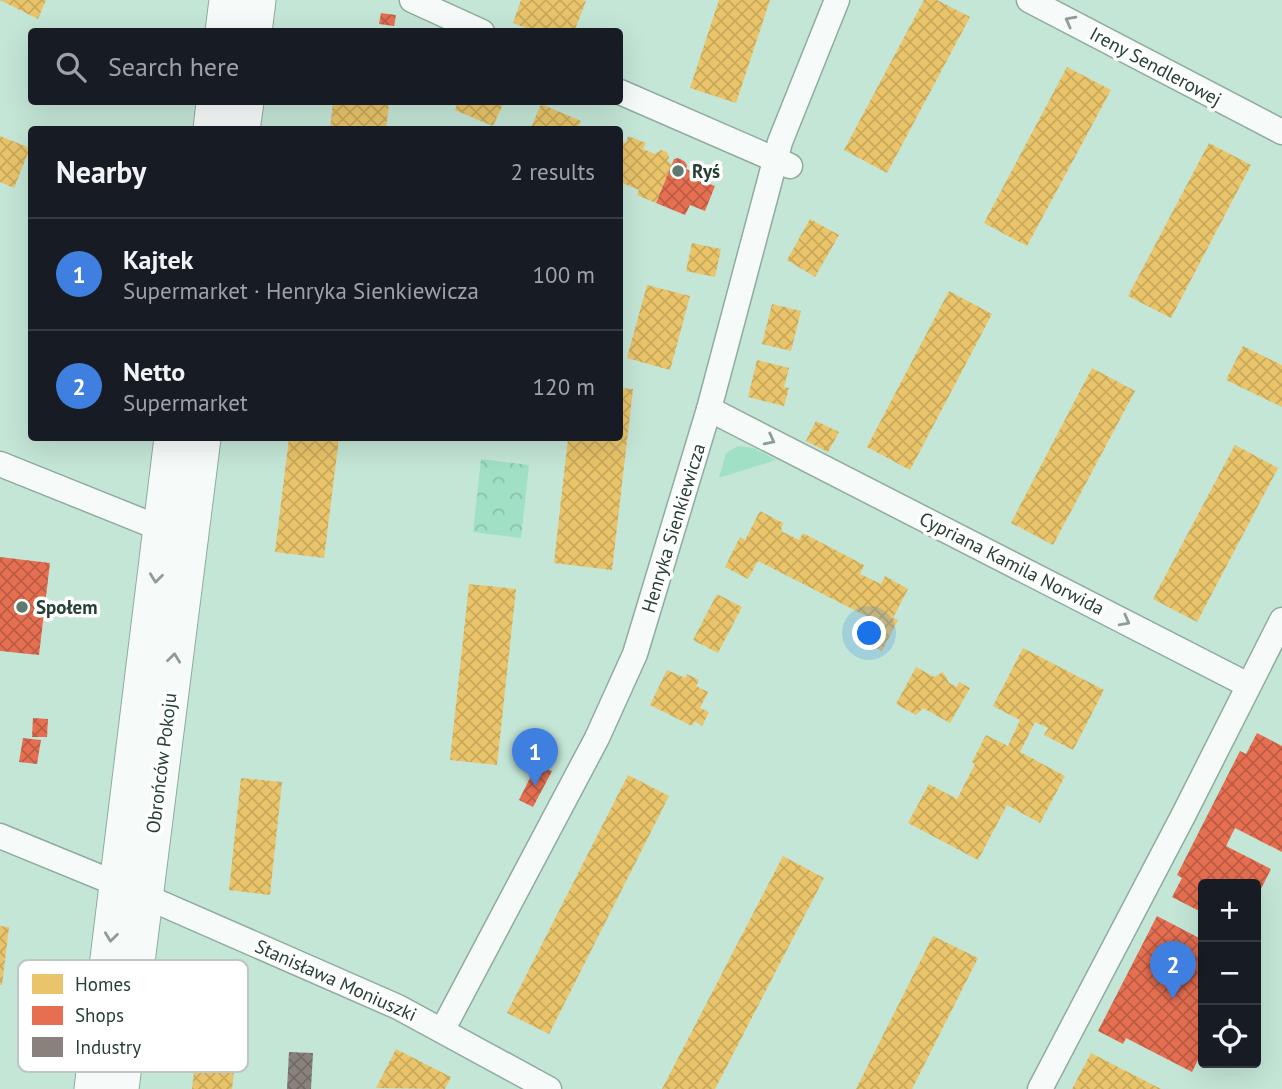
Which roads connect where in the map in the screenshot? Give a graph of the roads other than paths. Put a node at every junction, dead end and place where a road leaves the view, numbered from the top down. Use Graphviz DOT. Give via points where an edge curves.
graph roads {
  1 [pos="228,0"];
  2 [pos="257,0"];
  3 [pos="412,0"];
  4 [pos="837,0"];
  5 [pos="1029,0"];
  6 [pos="224,28"];
  7 [pos="254,28"];
  8 [pos="473,28"];
  9 [pos="623,93"];
  10 [pos="215,105"];
  11 [pos="245,105"];
  12 [pos="212,126"];
  13 [pos="242,126"];
  14 [pos="1282,132"];
  15 [pos="783,163"];
  16 [pos="709,409"];
  17 [pos="173,441"];
  18 [pos="202,441"];
  19 [pos="0,464"];
  20 [pos="162,529"];
  21 [pos="1282,620"];
  22 [pos="1248,685"];
  23 [pos="0,836"];
  24 [pos="131,890"];
  25 [pos="118,960"];
  26 [pos="127,960"];
  27 [pos="443,1029"];
  28 [pos="549,1089"];
  29 [pos="1040,1089"];
  1 -- 6 [label="main road"];
  2 -- 7 [label="main road"];
  3 -- 8 [label="street"];
  4 -- 15 [label="street, Henryka Sienkiewicza" via="780,142"];
  14 -- 5 [label="street, Ireny Sendlerowej, one-way"];
  9 -- 15 [label="street"];
  10 -- 12 [label="main road"];
  11 -- 13 [label="main road"];
  15 -- 16 [label="street, Henryka Sienkiewicza"];
  16 -- 22 [label="street, Cypriana Kamila Norwida, one-way"];
  16 -- 27 [label="street, Henryka Sienkiewicza" via="635,653 597,738"];
  17 -- 20 [label="main road, Obrońców Pokoju"];
  24 -- 18 [label="main road, Obrońców Pokoju, one-way"];
  19 -- 20 [label="street"];
  20 -- 24 [label="main road, Obrońców Pokoju, one-way"];
  21 -- 22 [label="street"];
  22 -- 29 [label="street"];
  23 -- 24 [label="street, Stanisława Moniuszki"];
  24 -- 25 [label="main road, Obrońców Pokoju, one-way"];
  24 -- 26 [label="main road, Obrońców Pokoju"];
  24 -- 27 [label="street, Stanisława Moniuszki"];
  27 -- 28 [label="street, Stanisława Moniuszki"];
}
